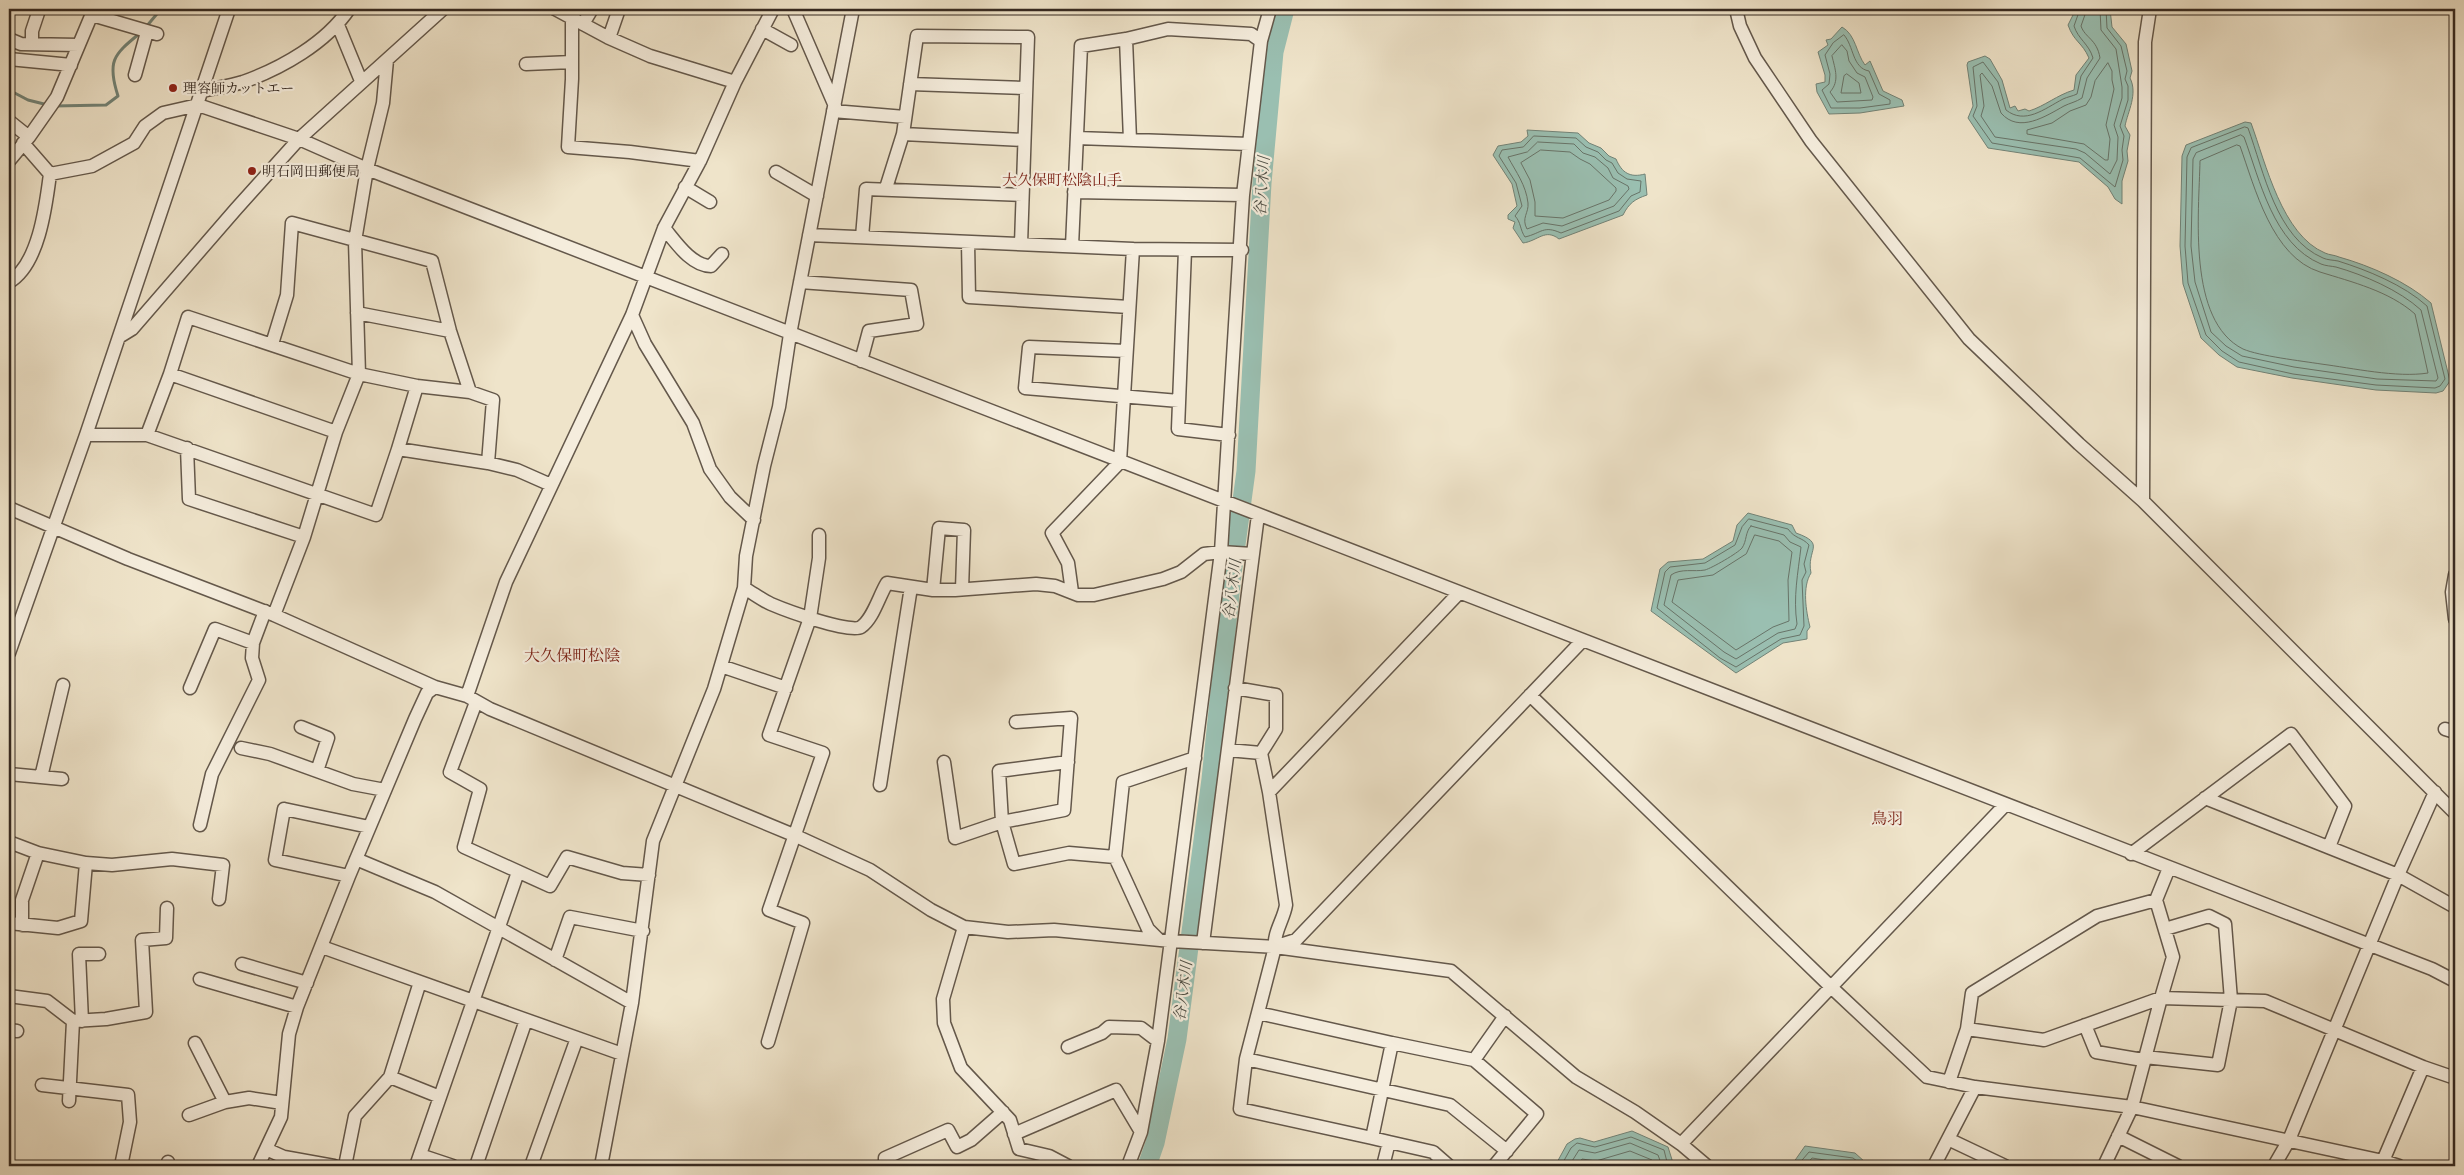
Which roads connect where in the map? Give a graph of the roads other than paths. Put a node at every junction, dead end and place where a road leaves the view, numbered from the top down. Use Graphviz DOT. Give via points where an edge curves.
graph roads {
  1 [pos="36,9"];
  2 [pos="229,9"];
  3 [pos="349,9"];
  4 [pos="443,9"];
  5 [pos="555,9"];
  6 [pos="592,9"];
  7 [pos="619,9"];
  8 [pos="773,9"];
  9 [pos="793,9"];
  10 [pos="852,9"];
  11 [pos="1270,9"];
  12 [pos="1736,9"];
  13 [pos="2150,9"];
  14 [pos="93,12"];
  15 [pos="578,21"];
  16 [pos="338,25"];
  17 [pos="762,29"];
  18 [pos="609,38"];
  19 [pos="9,39"];
  20 [pos="1126,39"];
  21 [pos="1261,41"];
  22 [pos="32,43"];
  23 [pos="791,44"];
  24 [pos="79,45"];
  25 [pos="9,59"];
  26 [pos="387,60"];
  27 [pos="572,62"];
  28 [pos="526,64"];
  29 [pos="71,65"];
  30 [pos="135,76"];
  31 [pos="361,81"];
  32 [pos="735,82"];
  33 [pos="910,84"];
  34 [pos="1026,88"];
  35 [pos="202,91"];
  36 [pos="198,105"];
  37 [pos="834,108"];
  38 [pos="905,117"];
  39 [pos="9,121"];
  40 [pos="903,134"];
  41 [pos="1077,138"];
  42 [pos="299,139"];
  43 [pos="26,140"];
  44 [pos="1024,140"];
  45 [pos="1130,140"];
  46 [pos="1249,144"];
  47 [pos="9,161"];
  48 [pos="700,161"];
  49 [pos="367,169"];
  50 [pos="776,172"];
  51 [pos="50,174"];
  52 [pos="685,187"];
  53 [pos="886,188"];
  54 [pos="1074,192"];
  55 [pos="1022,195"];
  56 [pos="1244,195"];
  57 [pos="817,196"];
  58 [pos="710,202"];
  59 [pos="664,228"];
  60 [pos="809,235"];
  61 [pos="862,237"];
  62 [pos="355,241"];
  63 [pos="968,242"];
  64 [pos="1021,244"];
  65 [pos="1072,246"];
  66 [pos="1133,249"];
  67 [pos="1185,250"];
  68 [pos="1242,250"];
  69 [pos="722,254"];
  70 [pos="645,276"];
  71 [pos="9,282"];
  72 [pos="800,282"];
  73 [pos="1129,308"];
  74 [pos="358,313"];
  75 [pos="632,315"];
  76 [pos="450,330"];
  77 [pos="790,334"];
  78 [pos="119,337"];
  79 [pos="272,344"];
  80 [pos="1126,351"];
  81 [pos="861,361"];
  82 [pos="170,374"];
  83 [pos="359,374"];
  84 [pos="417,386"];
  85 [pos="470,392"];
  86 [pos="1124,397"];
  87 [pos="1179,401"];
  88 [pos="336,432"];
  89 [pos="86,435"];
  90 [pos="147,435"];
  91 [pos="1229,435"];
  92 [pos="187,448"];
  93 [pos="398,449"];
  94 [pos="1120,462"];
  95 [pos="488,463"];
  96 [pos="551,485"];
  97 [pos="317,492"];
  98 [pos="2142,501"];
  99 [pos="1225,503"];
  100 [pos="9,508"];
  101 [pos="1258,515"];
  102 [pos="754,520"];
  103 [pos="52,528"];
  104 [pos="819,535"];
  105 [pos="304,537"];
  106 [pos="1221,552"];
  107 [pos="1252,554"];
  108 [pos="2455,575"];
  109 [pos="911,587"];
  110 [pos="744,588"];
  111 [pos="962,589"];
  112 [pos="933,590"];
  113 [pos="1072,592"];
  114 [pos="1458,594"];
  115 [pos="269,613"];
  116 [pos="810,618"];
  117 [pos="2455,619"];
  118 [pos="1582,641"];
  119 [pos="253,643"];
  120 [pos="9,653"];
  121 [pos="721,666"];
  122 [pos="63,686"];
  123 [pos="435,686"];
  124 [pos="190,688"];
  125 [pos="786,688"];
  126 [pos="1235,688"];
  127 [pos="1530,695"];
  128 [pos="472,699"];
  129 [pos="1016,722"];
  130 [pos="301,727"];
  131 [pos="241,748"];
  132 [pos="1228,750"];
  133 [pos="1261,753"];
  134 [pos="1195,758"];
  135 [pos="944,762"];
  136 [pos="1068,762"];
  137 [pos="317,771"];
  138 [pos="9,774"];
  139 [pos="41,777"];
  140 [pos="62,779"];
  141 [pos="675,785"];
  142 [pos="880,785"];
  143 [pos="385,790"];
  144 [pos="1269,792"];
  145 [pos="2434,792"];
  146 [pos="2205,798"];
  147 [pos="2005,805"];
  148 [pos="2455,813"];
  149 [pos="1002,822"];
  150 [pos="200,825"];
  151 [pos="369,827"];
  152 [pos="796,836"];
  153 [pos="9,842"];
  154 [pos="2329,847"];
  155 [pos="38,852"];
  156 [pos="2131,854"];
  157 [pos="1116,856"];
  158 [pos="356,859"];
  159 [pos="86,863"];
  160 [pos="2169,868"];
  161 [pos="518,872"];
  162 [pos="2398,875"];
  163 [pos="349,876"];
  164 [pos="649,876"];
  165 [pos="219,899"];
  166 [pos="2156,900"];
  167 [pos="2455,907"];
  168 [pos="168,908"];
  169 [pos="9,923"];
  170 [pos="22,925"];
  171 [pos="964,927"];
  172 [pos="499,928"];
  173 [pos="2165,929"];
  174 [pos="643,931"];
  175 [pos="1165,941"];
  176 [pos="1203,943"];
  177 [pos="2369,946"];
  178 [pos="1275,947"];
  179 [pos="322,948"];
  180 [pos="99,954"];
  181 [pos="555,960"];
  182 [pos="242,964"];
  183 [pos="200,980"];
  184 [pos="2455,981"];
  185 [pos="420,982"];
  186 [pos="307,983"];
  187 [pos="1831,987"];
  188 [pos="9,996"];
  189 [pos="2160,998"];
  190 [pos="2231,1000"];
  191 [pos="474,1001"];
  192 [pos="632,1003"];
  193 [pos="297,1007"];
  194 [pos="1258,1013"];
  195 [pos="1505,1016"];
  196 [pos="526,1020"];
  197 [pos="78,1021"];
  198 [pos="2086,1025"];
  199 [pos="1967,1029"];
  200 [pos="2334,1030"];
  201 [pos="577,1038"];
  202 [pos="1158,1041"];
  203 [pos="768,1042"];
  204 [pos="195,1043"];
  205 [pos="1392,1043"];
  206 [pos="1068,1047"];
  207 [pos="622,1054"];
  208 [pos="2146,1057"];
  209 [pos="1246,1059"];
  210 [pos="1474,1060"];
  211 [pos="2423,1067"];
  212 [pos="390,1078"];
  213 [pos="2455,1078"];
  214 [pos="1950,1082"];
  215 [pos="42,1084"];
  216 [pos="1975,1087"];
  217 [pos="70,1088"];
  218 [pos="1382,1090"];
  219 [pos="440,1097"];
  220 [pos="69,1101"];
  221 [pos="226,1102"];
  222 [pos="282,1103"];
  223 [pos="2132,1107"];
  224 [pos="1003,1112"];
  225 [pos="189,1115"];
  226 [pos="1141,1132"];
  227 [pos="1014,1134"];
  228 [pos="2118,1136"];
  229 [pos="1372,1138"];
  230 [pos="1948,1139"];
  231 [pos="2289,1140"];
  232 [pos="1390,1142"];
  233 [pos="1681,1144"];
  234 [pos="266,1150"];
  235 [pos="1507,1150"];
  236 [pos="418,1161"];
  237 [pos="2383,1161"];
  238 [pos="315,1165"];
  239 [pos="121,1166"];
  240 [pos="258,1166"];
  241 [pos="334,1166"];
  242 [pos="344,1166"];
  243 [pos="453,1166"];
  244 [pos="476,1166"];
  245 [pos="531,1166"];
  246 [pos="601,1166"];
  247 [pos="885,1166"];
  248 [pos="1068,1166"];
  249 [pos="1128,1166"];
  250 [pos="1383,1166"];
  251 [pos="1449,1166"];
  252 [pos="1494,1166"];
  253 [pos="1707,1166"];
  254 [pos="1934,1166"];
  255 [pos="2005,1166"];
  256 [pos="2104,1166"];
  257 [pos="2178,1166"];
  258 [pos="2274,1166"];
  259 [pos="2399,1166"];
  1 -- 22 [label="street" via="39,10"];
  2 -- 35 [label="street"];
  3 -- 16 [label="street"];
  4 -- 26 [label="street"];
  5 -- 15 [label="street"];
  6 -- 15 [label="street"];
  7 -- 18 [label="street"];
  8 -- 17 [label="street"];
  9 -- 37 [label="street"];
  10 -- 37 [label="street"];
  11 -- 21 [label="street"];
  12 -- 98 [label="street" via="1755,58 1811,141 1969,339"];
  13 -- 98 [label="street" via="2145,42"];
  14 -- 24 [label="street"];
  14 -- 30 [label="street" via="152,33"];
  15 -- 18 [label="street"];
  15 -- 27 [label="street"];
  16 -- 31 [label="street"];
  16 -- 35 [label="street" via="286,62 243,82"];
  17 -- 23 [label="street"];
  17 -- 32 [label="street"];
  18 -- 32 [label="street" via="650,56"];
  19 -- 22 [label="street" via="21,44"];
  20 -- 21 [label="street" via="1168,29 1251,34"];
  20 -- 41 [label="street" via="1081,46"];
  20 -- 45 [label="street"];
  21 -- 46 [label="street"];
  22 -- 24 [label="street"];
  24 -- 29 [label="street"];
  25 -- 29 [label="street"];
  26 -- 31 [label="street"];
  26 -- 49 [label="street" via="383,103"];
  27 -- 28 [label="street"];
  27 -- 48 [label="street" via="568,146"];
  29 -- 43 [label="street" via="57,97"];
  31 -- 42 [label="street"];
  32 -- 48 [label="street"];
  33 -- 34 [label="street"];
  33 -- 34 [label="street" via="917,36 1028,36"];
  33 -- 38 [label="street"];
  34 -- 44 [label="street"];
  35 -- 36 [label="street"];
  36 -- 42 [label="street"];
  36 -- 51 [label="street" via="163,113 145,126 134,143 92,166"];
  36 -- 78 [label="street"];
  37 -- 38 [label="street"];
  37 -- 57 [label="street"];
  38 -- 40 [label="street"];
  39 -- 43 [label="street"];
  40 -- 44 [label="street"];
  40 -- 53 [label="street"];
  41 -- 45 [label="street"];
  41 -- 54 [label="street"];
  42 -- 49 [label="street"];
  42 -- 78 [label="street" via="132,330"];
  43 -- 47 [label="street"];
  43 -- 51 [label="street"];
  44 -- 55 [label="street"];
  45 -- 46 [label="street"];
  46 -- 56 [label="street"];
  48 -- 52 [label="street"];
  49 -- 62 [label="street"];
  49 -- 70 [label="street"];
  50 -- 57 [label="street"];
  51 -- 71 [label="street" via="43,224 31,256"];
  52 -- 58 [label="street"];
  52 -- 59 [label="street"];
  53 -- 55 [label="street"];
  53 -- 61 [label="street" via="866,189"];
  54 -- 56 [label="street"];
  54 -- 65 [label="street"];
  55 -- 64 [label="street"];
  56 -- 68 [label="street"];
  57 -- 60 [label="street"];
  59 -- 69 [label="street" via="691,258 706,266 711,266"];
  59 -- 70 [label="street"];
  60 -- 61 [label="street"];
  60 -- 72 [label="street"];
  61 -- 63 [label="street"];
  62 -- 74 [label="street"];
  62 -- 76 [label="street" via="432,261"];
  62 -- 79 [label="street" via="292,223 287,295"];
  63 -- 64 [label="street"];
  63 -- 73 [label="street" via="968,297"];
  64 -- 65 [label="street"];
  65 -- 66 [label="street"];
  66 -- 67 [label="street"];
  66 -- 73 [label="street"];
  67 -- 68 [label="street"];
  67 -- 87 [label="street"];
  68 -- 91 [label="street"];
  70 -- 75 [label="street"];
  70 -- 77 [label="street"];
  72 -- 77 [label="street"];
  72 -- 81 [label="street" via="912,290 917,324 869,331"];
  73 -- 80 [label="street"];
  74 -- 76 [label="street"];
  74 -- 83 [label="street"];
  75 -- 96 [label="street"];
  75 -- 102 [label="street" via="645,344 693,423 710,469 730,497"];
  76 -- 85 [label="street"];
  77 -- 81 [label="street"];
  77 -- 102 [label="street" via="779,407"];
  78 -- 89 [label="street"];
  79 -- 82 [label="street" via="188,317"];
  79 -- 83 [label="street"];
  80 -- 86 [label="street"];
  80 -- 86 [label="street" via="1029,348 1025,388"];
  81 -- 94 [label="street"];
  82 -- 88 [label="street"];
  82 -- 90 [label="street"];
  83 -- 84 [label="street"];
  83 -- 88 [label="street"];
  84 -- 85 [label="street"];
  84 -- 93 [label="street"];
  85 -- 95 [label="street" via="492,400"];
  86 -- 87 [label="street"];
  86 -- 94 [label="street"];
  87 -- 91 [label="street" via="1178,428"];
  88 -- 97 [label="street"];
  89 -- 90 [label="street"];
  89 -- 103 [label="street"];
  90 -- 92 [label="street"];
  91 -- 99 [label="street"];
  92 -- 97 [label="street"];
  92 -- 105 [label="street" via="189,499"];
  93 -- 95 [label="street"];
  93 -- 97 [label="street" via="376,515"];
  94 -- 99 [label="street"];
  94 -- 113 [label="street" via="1052,533 1068,563"];
  95 -- 96 [label="street" via="517,470"];
  96 -- 128 [label="street" via="506,582"];
  97 -- 105 [label="street"];
  98 -- 145 [label="street"];
  99 -- 101 [label="street"];
  99 -- 106 [label="street"];
  100 -- 103 [label="street"];
  101 -- 107 [label="street"];
  101 -- 114 [label="street"];
  102 -- 110 [label="street" via="746,556"];
  103 -- 115 [label="street"];
  103 -- 120 [label="street"];
  104 -- 116 [label="street"];
  105 -- 115 [label="street"];
  106 -- 107 [label="street"];
  106 -- 113 [label="street" via="1204,554 1181,572 1163,579 1094,595"];
  106 -- 134 [label="street"];
  107 -- 126 [label="street"];
  108 -- 117 [label="street" via="2452,592"];
  109 -- 112 [label="street"];
  109 -- 116 [label="street" via="887,583 867,620 854,629"];
  109 -- 142 [label="street"];
  110 -- 116 [label="street" via="771,604"];
  110 -- 121 [label="street"];
  111 -- 112 [label="street"];
  111 -- 112 [label="street" via="964,530 939,528"];
  111 -- 113 [label="street" via="1036,584"];
  114 -- 118 [label="street"];
  114 -- 144 [label="street"];
  115 -- 119 [label="street"];
  115 -- 123 [label="street"];
  116 -- 125 [label="street"];
  118 -- 127 [label="street"];
  118 -- 147 [label="street"];
  119 -- 124 [label="street" via="215,629"];
  119 -- 150 [label="street" via="252,658 259,680 212,774"];
  121 -- 125 [label="street"];
  121 -- 141 [label="street"];
  122 -- 139 [label="street"];
  123 -- 128 [label="street"];
  123 -- 143 [label="street" via="427,693"];
  125 -- 152 [label="street" via="769,735 823,753"];
  126 -- 132 [label="street"];
  126 -- 133 [label="street" via="1276,695 1276,729"];
  127 -- 178 [label="street" via="1296,940"];
  127 -- 187 [label="street"];
  128 -- 141 [label="street"];
  128 -- 161 [label="street" via="450,772 480,789 464,847"];
  129 -- 136 [label="street" via="1071,718"];
  130 -- 137 [label="street" via="328,738"];
  131 -- 137 [label="street" via="270,754"];
  132 -- 133 [label="street"];
  132 -- 176 [label="street"];
  133 -- 144 [label="street"];
  134 -- 157 [label="street" via="1123,782"];
  134 -- 175 [label="street"];
  135 -- 149 [label="street" via="955,838"];
  136 -- 149 [label="street" via="1064,810"];
  136 -- 149 [label="street" via="1000,771"];
  137 -- 143 [label="street" via="353,784"];
  138 -- 139 [label="street"];
  139 -- 140 [label="street"];
  141 -- 152 [label="street"];
  141 -- 164 [label="street" via="653,841"];
  143 -- 151 [label="street"];
  144 -- 178 [label="street" via="1286,905 1285,916 1274,939"];
  145 -- 148 [label="street"];
  145 -- 162 [label="street"];
  146 -- 154 [label="street"];
  146 -- 154 [label="street" via="2291,734 2345,806"];
  146 -- 156 [label="street"];
  147 -- 156 [label="street"];
  147 -- 187 [label="street"];
  149 -- 157 [label="street" via="1014,864 1069,853"];
  151 -- 158 [label="street"];
  151 -- 163 [label="street" via="284,809 275,860"];
  152 -- 171 [label="street" via="870,870 931,910"];
  152 -- 203 [label="street" via="769,910 803,923"];
  153 -- 155 [label="street"];
  154 -- 162 [label="street"];
  155 -- 159 [label="street"];
  155 -- 170 [label="street" via="22,900"];
  156 -- 160 [label="street"];
  157 -- 175 [label="street" via="1148,929"];
  158 -- 163 [label="street"];
  158 -- 172 [label="street" via="435,892"];
  159 -- 165 [label="street" via="112,865 172,859 223,865"];
  159 -- 170 [label="street" via="81,921 58,928"];
  160 -- 166 [label="street"];
  160 -- 177 [label="street"];
  161 -- 164 [label="street" via="550,886 566,857 622,873"];
  161 -- 172 [label="street"];
  162 -- 167 [label="street"];
  162 -- 177 [label="street"];
  163 -- 179 [label="street"];
  164 -- 174 [label="street"];
  166 -- 173 [label="street"];
  166 -- 199 [label="street" via="2096,916 1972,994"];
  168 -- 197 [label="street" via="166,938 142,940 146,1012"];
  169 -- 170 [label="street"];
  171 -- 175 [label="street" via="1008,932 1054,930"];
  171 -- 224 [label="street" via="943,999 944,1023 961,1068"];
  172 -- 181 [label="street"];
  172 -- 191 [label="street"];
  173 -- 189 [label="street" via="2173,957"];
  173 -- 190 [label="street" via="2209,916 2225,924"];
  174 -- 181 [label="street" via="570,917"];
  174 -- 192 [label="street"];
  175 -- 176 [label="street"];
  175 -- 202 [label="street"];
  176 -- 178 [label="street"];
  177 -- 184 [label="street"];
  177 -- 200 [label="street"];
  178 -- 194 [label="street"];
  178 -- 195 [label="street" via="1451,971"];
  179 -- 185 [label="street"];
  179 -- 186 [label="street"];
  180 -- 197 [label="street" via="79,954"];
  181 -- 192 [label="street"];
  182 -- 186 [label="street"];
  183 -- 193 [label="street"];
  185 -- 191 [label="street"];
  185 -- 212 [label="street"];
  186 -- 193 [label="street"];
  187 -- 214 [label="street" via="1927,1077"];
  187 -- 233 [label="street"];
  188 -- 197 [label="street" via="46,1001"];
  189 -- 190 [label="street"];
  189 -- 198 [label="street"];
  189 -- 208 [label="street"];
  190 -- 200 [label="street" via="2264,1001"];
  190 -- 208 [label="street" via="2218,1065"];
  191 -- 196 [label="street"];
  191 -- 219 [label="street"];
  192 -- 207 [label="street"];
  193 -- 222 [label="street" via="288,1034"];
  194 -- 205 [label="street"];
  194 -- 209 [label="street"];
  195 -- 210 [label="street"];
  195 -- 233 [label="street" via="1576,1077"];
  196 -- 201 [label="street"];
  196 -- 244 [label="street"];
  197 -- 217 [label="street"];
  198 -- 199 [label="street" via="2044,1040"];
  198 -- 208 [label="street" via="2096,1052 2137,1059"];
  199 -- 214 [label="street"];
  200 -- 211 [label="street"];
  200 -- 231 [label="street"];
  201 -- 207 [label="street"];
  201 -- 245 [label="street"];
  202 -- 206 [label="street" via="1141,1028 1109,1027"];
  202 -- 226 [label="street"];
  204 -- 221 [label="street"];
  205 -- 210 [label="street"];
  205 -- 218 [label="street"];
  207 -- 246 [label="street"];
  208 -- 223 [label="street"];
  209 -- 218 [label="street"];
  209 -- 229 [label="street" via="1240,1109"];
  210 -- 235 [label="street" via="1537,1114"];
  211 -- 213 [label="street"];
  211 -- 237 [label="street"];
  212 -- 219 [label="street"];
  212 -- 242 [label="street" via="355,1116"];
  214 -- 216 [label="street"];
  215 -- 217 [label="street"];
  216 -- 223 [label="street"];
  216 -- 230 [label="street"];
  217 -- 220 [label="street"];
  217 -- 239 [label="street" via="128,1095 130,1122"];
  218 -- 229 [label="street"];
  218 -- 235 [label="street" via="1450,1105"];
  219 -- 236 [label="street"];
  221 -- 222 [label="street" via="249,1098"];
  221 -- 225 [label="street"];
  222 -- 234 [label="street" via="281,1117"];
  223 -- 228 [label="street"];
  223 -- 231 [label="street"];
  224 -- 227 [label="street" via="1010,1120"];
  224 -- 247 [label="street" via="971,1140 957,1147 948,1130 885,1158"];
  226 -- 227 [label="street" via="1116,1090"];
  226 -- 249 [label="street"];
  227 -- 248 [label="street" via="1019,1149 1048,1156"];
  228 -- 256 [label="street"];
  228 -- 257 [label="street"];
  229 -- 232 [label="street"];
  230 -- 254 [label="street"];
  230 -- 255 [label="street"];
  231 -- 237 [label="street"];
  231 -- 258 [label="street"];
  232 -- 250 [label="street"];
  232 -- 251 [label="street" via="1433,1152"];
  233 -- 253 [label="street"];
  234 -- 238 [label="street"];
  234 -- 240 [label="street"];
  235 -- 252 [label="street"];
  236 -- 243 [label="street"];
  237 -- 259 [label="street"];
  238 -- 241 [label="street"];
}
